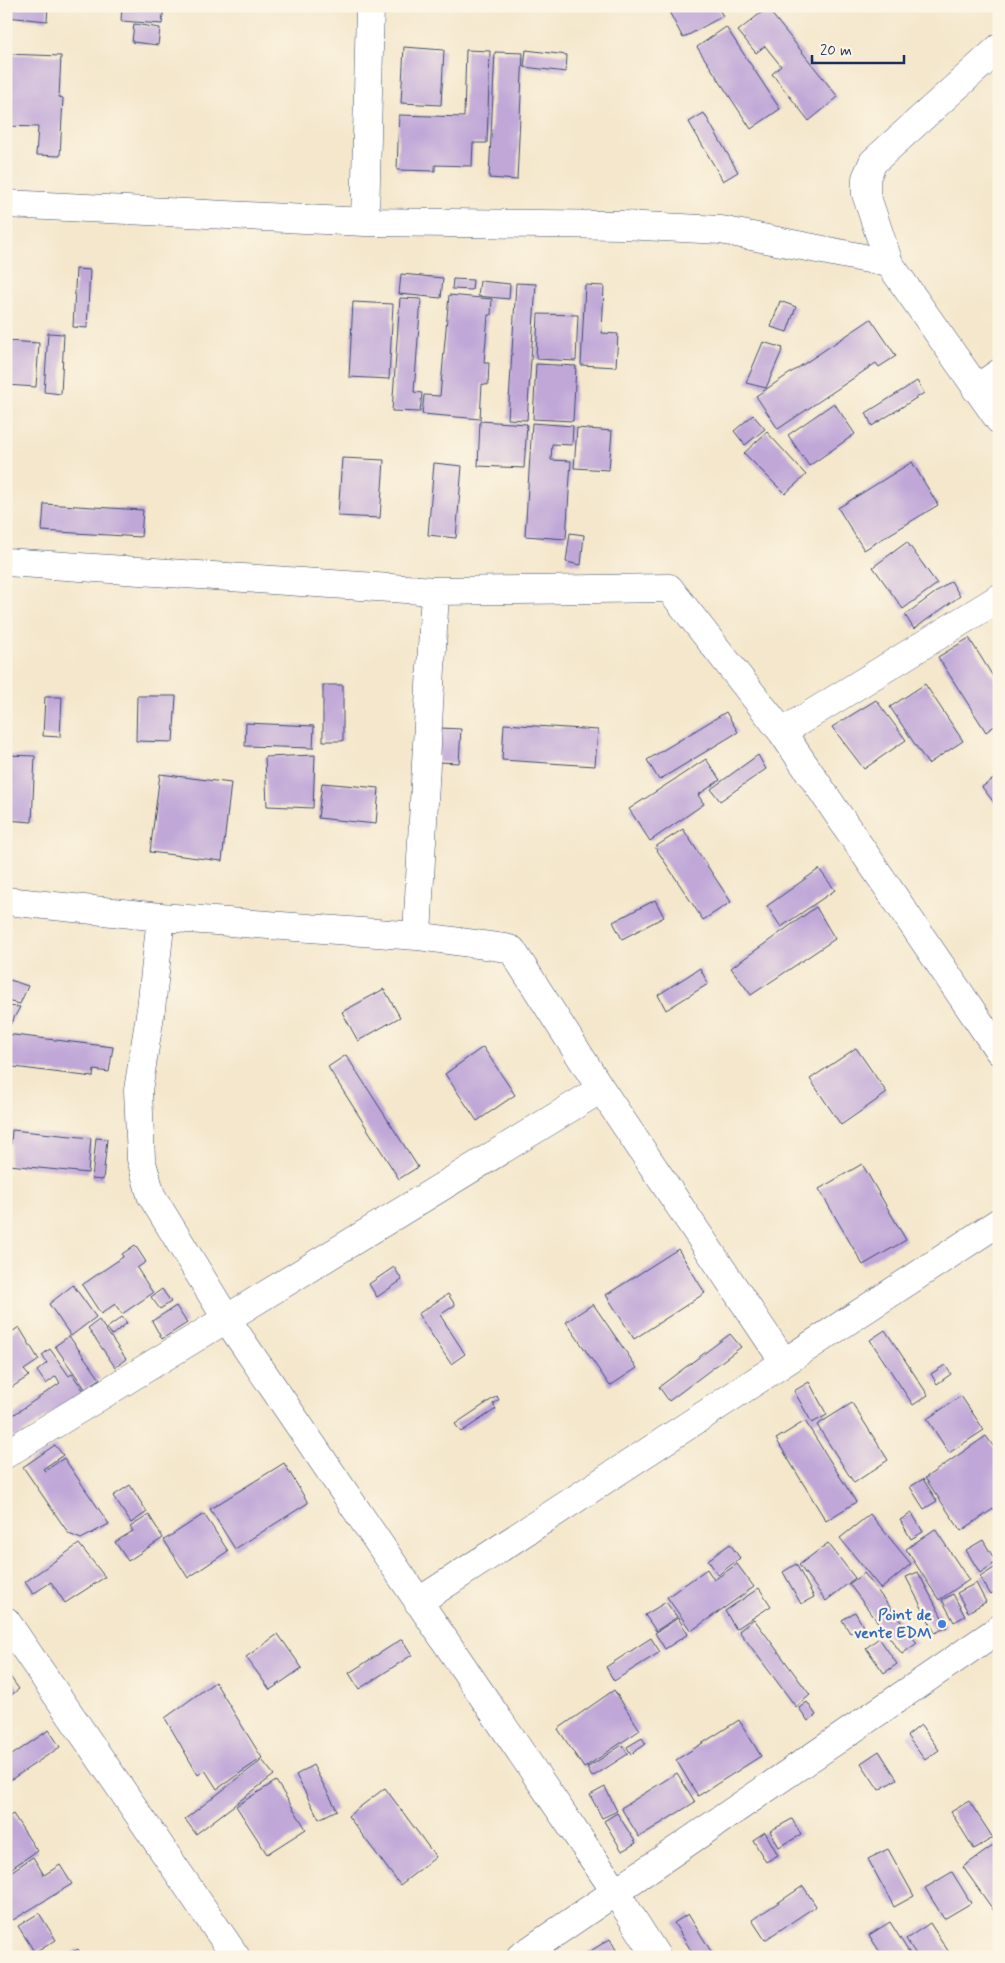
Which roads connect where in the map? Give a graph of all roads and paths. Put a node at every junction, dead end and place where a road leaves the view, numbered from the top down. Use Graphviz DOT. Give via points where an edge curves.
graph roads {
  1 [pos="370,6"];
  2 [pos="999,48"];
  3 [pos="6,204"];
  4 [pos="365,222"];
  5 [pos="889,263"];
  6 [pos="999,373"];
  7 [pos="976,388"];
  8 [pos="999,420"];
  9 [pos="6,562"];
  10 [pos="434,591"];
  11 [pos="999,598"];
  12 [pos="782,732"];
  13 [pos="6,900"];
  14 [pos="161,918"];
  15 [pos="417,936"];
  16 [pos="999,1051"];
  17 [pos="601,1089"];
  18 [pos="999,1222"];
  19 [pos="226,1318"];
  20 [pos="784,1362"];
  21 [pos="6,1454"];
  22 [pos="418,1602"];
  23 [pos="6,1621"];
  24 [pos="999,1628"];
  25 [pos="615,1891"];
  26 [pos="236,1957"];
  27 [pos="520,1957"];
  28 [pos="657,1957"];
  1 -- 4 [label="street"];
  2 -- 5 [label="street" via="873,162 866,178 866,194"];
  3 -- 4 [label="street"];
  4 -- 5 [label="street" via="623,225 721,230"];
  5 -- 7 [label="street"];
  6 -- 7 [label="street"];
  7 -- 8 [label="street"];
  9 -- 10 [label="street"];
  10 -- 12 [label="street" via="669,588"];
  10 -- 15 [label="street"];
  11 -- 12 [label="street"];
  12 -- 16 [label="street"];
  13 -- 14 [label="street"];
  14 -- 15 [label="street"];
  14 -- 19 [label="street" via="138,1090 141,1159 151,1195"];
  15 -- 17 [label="street" via="512,950"];
  17 -- 19 [label="street"];
  17 -- 20 [label="street"];
  18 -- 20 [label="street"];
  19 -- 21 [label="street"];
  19 -- 22 [label="street"];
  20 -- 22 [label="street"];
  22 -- 25 [label="street"];
  23 -- 26 [label="street"];
  24 -- 25 [label="street"];
  25 -- 27 [label="street"];
  25 -- 28 [label="street"];
}
